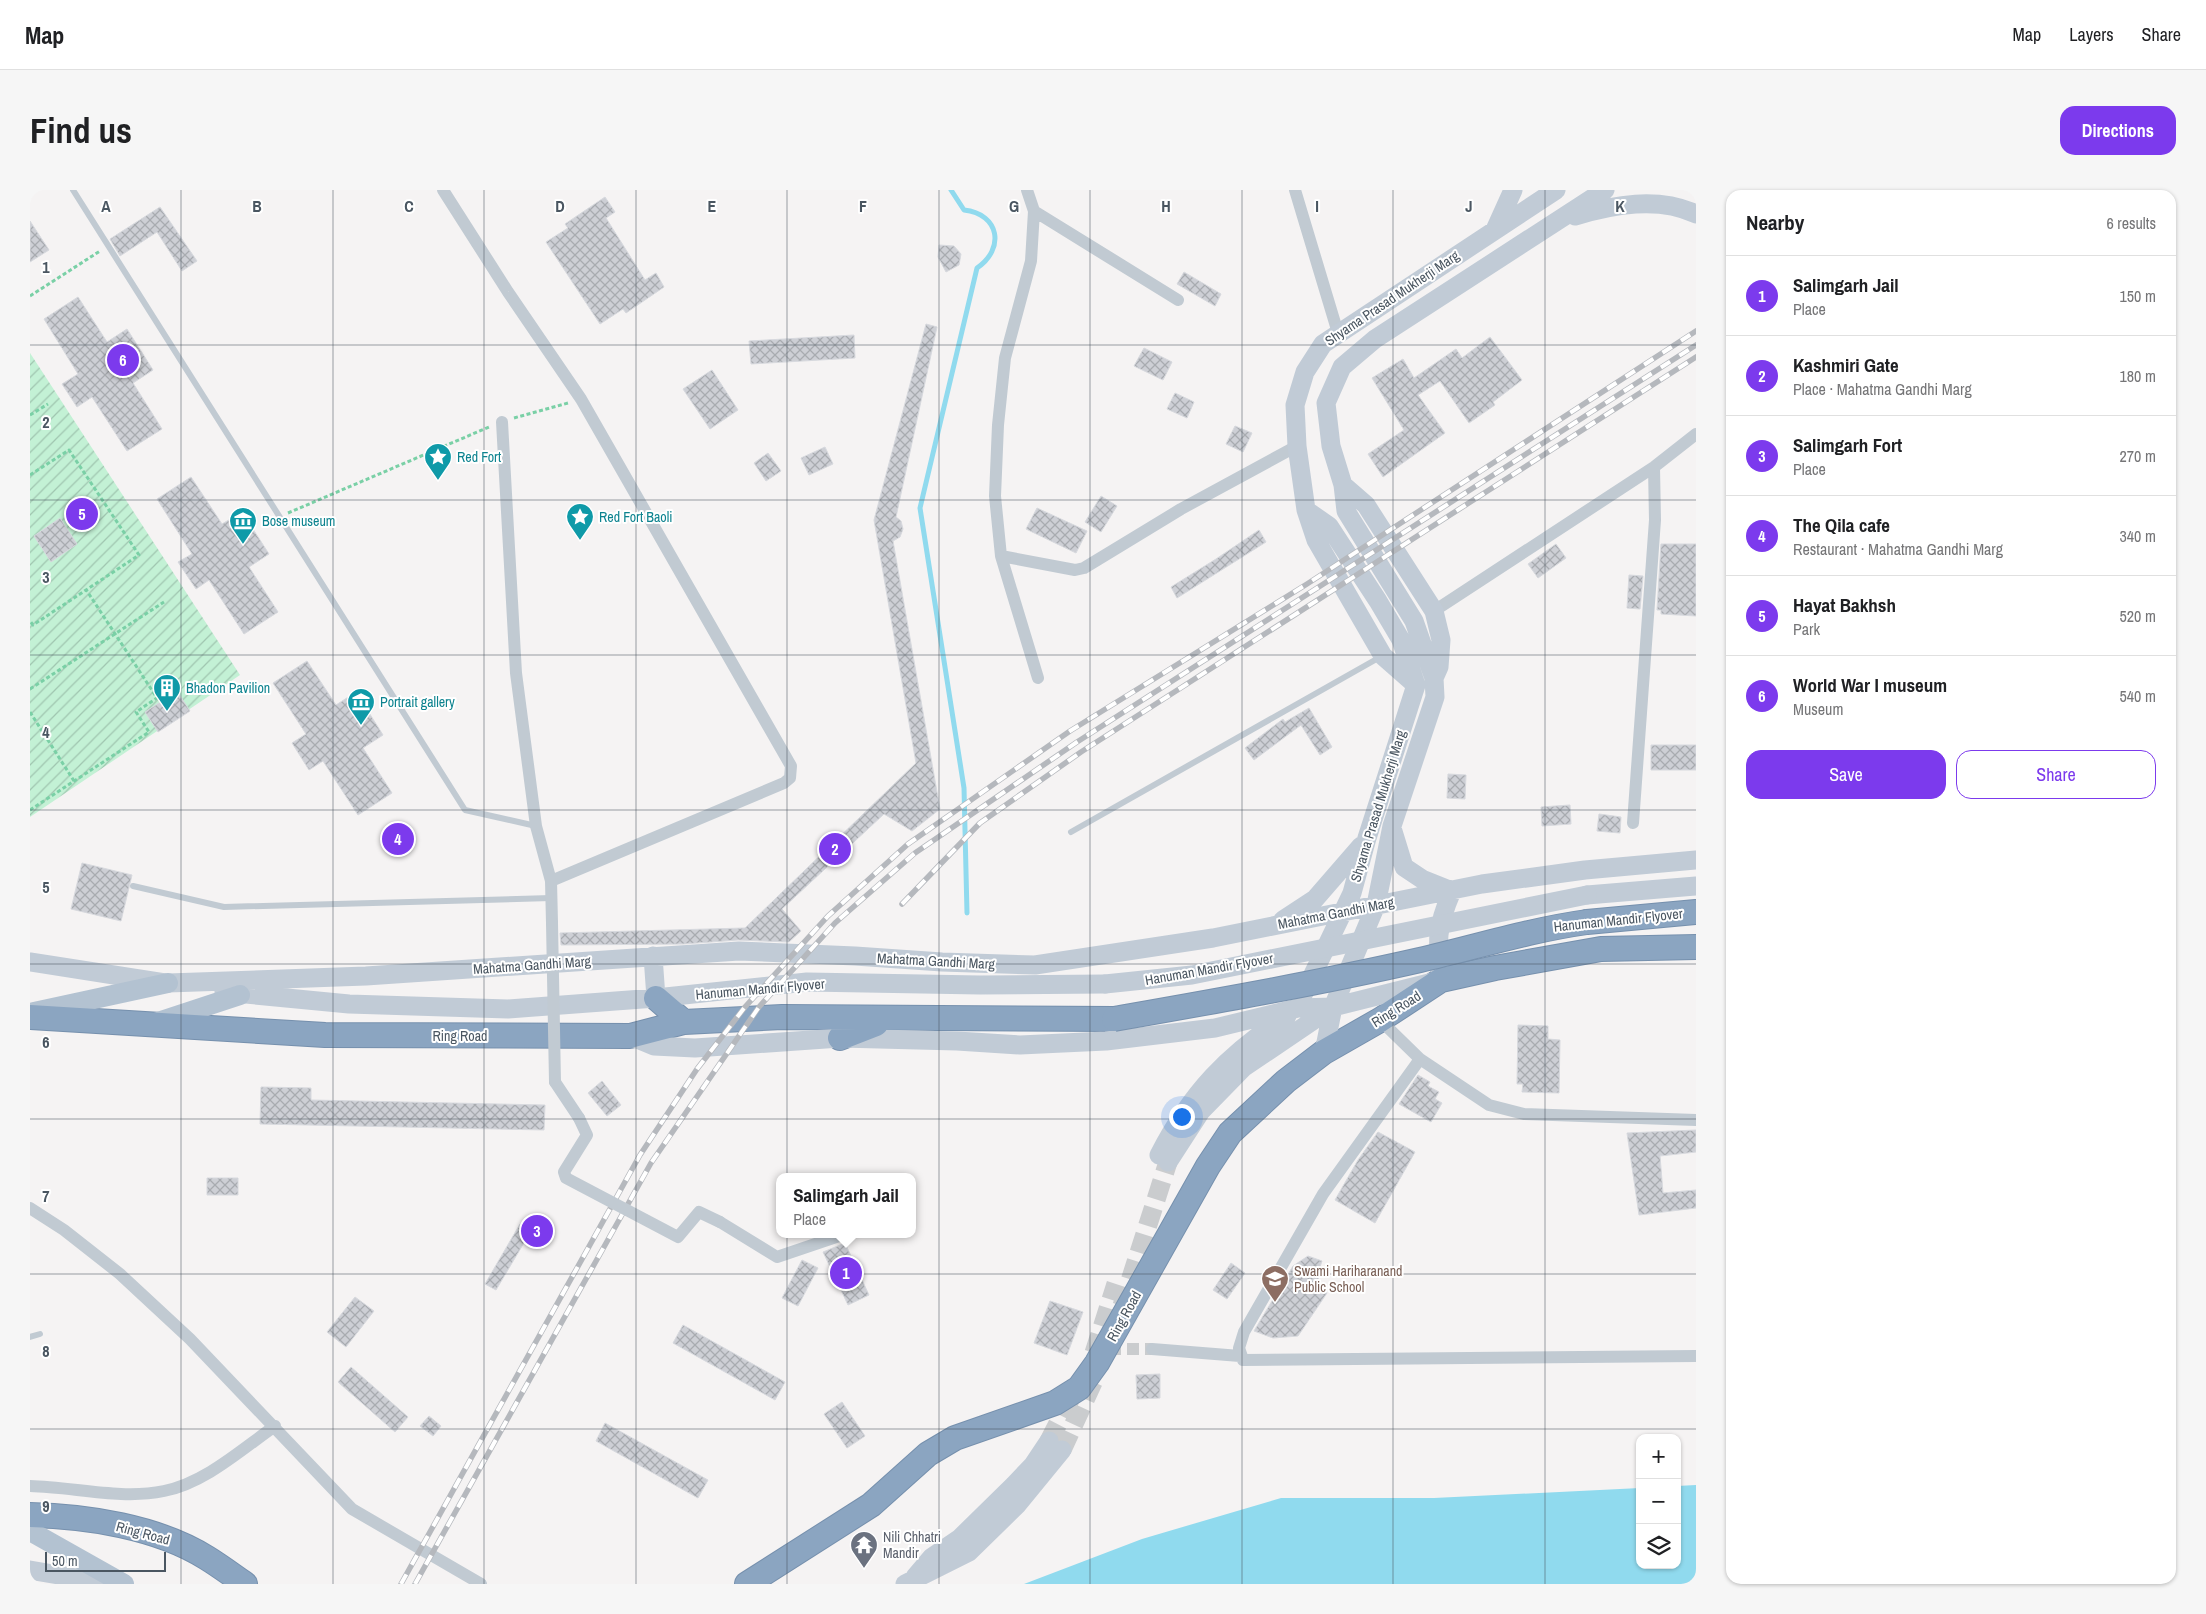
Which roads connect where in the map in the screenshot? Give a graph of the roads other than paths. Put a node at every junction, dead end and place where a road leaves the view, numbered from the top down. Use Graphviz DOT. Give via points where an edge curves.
graph roads {
  1 [pos="73,190"];
  2 [pos="443,190"];
  3 [pos="1027,190"];
  4 [pos="1295,190"];
  5 [pos="1513,190"];
  6 [pos="1556,190"];
  7 [pos="1605,190"];
  8 [pos="1034,211"];
  9 [pos="1696,214"];
  10 [pos="1554,222"];
  11 [pos="1495,230"];
  12 [pos="1178,300"];
  13 [pos="1338,333"];
  14 [pos="502,422"];
  15 [pos="1696,434"];
  16 [pos="1297,446"];
  17 [pos="1654,467"];
  18 [pos="1342,485"];
  19 [pos="1306,510"];
  20 [pos="1001,556"];
  21 [pos="1434,611"];
  22 [pos="1383,656"];
  23 [pos="1038,678"];
  24 [pos="1434,678"];
  25 [pos="1416,684"];
  26 [pos="1633,823"];
  27 [pos="536,826"];
  28 [pos="1392,826"];
  29 [pos="1071,832"];
  30 [pos="1367,838"];
  31 [pos="1696,860"];
  32 [pos="551,881"];
  33 [pos="133,886"];
  34 [pos="1696,886"];
  35 [pos="1452,891"];
  36 [pos="553,898"];
  37 [pos="1376,905"];
  38 [pos="1696,912"];
  39 [pos="1341,913"];
  40 [pos="1276,924"];
  41 [pos="1696,947"];
  42 [pos="653,956"];
  43 [pos="30,962"];
  44 [pos="1442,980"];
  45 [pos="168,983"];
  46 [pos="240,994"];
  47 [pos="656,998"];
  48 [pos="1333,1007"];
  49 [pos="1298,1008"];
  50 [pos="30,1015"];
  51 [pos="889,1019"];
  52 [pos="1380,1020"];
  53 [pos="684,1022"];
  54 [pos="146,1026"];
  55 [pos="630,1036"];
  56 [pos="840,1038"];
  57 [pos="1324,1052"];
  58 [pos="1420,1060"];
  59 [pos="1696,1120"];
  60 [pos="30,1208"];
  61 [pos="833,1238"];
  62 [pos="40,1334"];
  63 [pos="30,1337"];
  64 [pos="1152,1349"];
  65 [pos="1240,1356"];
  66 [pos="1696,1356"];
  67 [pos="275,1426"];
  68 [pos="1055,1445"];
  69 [pos="30,1486"];
  70 [pos="30,1514"];
  71 [pos="30,1531"];
  72 [pos="30,1570"];
  73 [pos="909,1582"];
  74 [pos="111,1584"];
  75 [pos="124,1584"];
  76 [pos="244,1584"];
  77 [pos="481,1584"];
  78 [pos="747,1584"];
  1 -- 27 [label="lane" via="465,810"];
  2 -- 32 [label="street" via="581,399 790,766 790,778 784,783"];
  3 -- 8 [label="street"];
  4 -- 13 [label="street"];
  5 -- 11 [label="street"];
  6 -- 11 [label="street, Shyama Prasad Mukherji Marg"];
  7 -- 10 [label="street, Shyama Prasad Mukherji Marg"];
  8 -- 12 [label="street"];
  8 -- 20 [label="street" via="1031,261 1005,358 998,425 995,496"];
  9 -- 10 [label="street" via="1651,203 1604,208"];
  10 -- 18 [label="street, Shyama Prasad Mukherji Marg" via="1375,339 1342,367 1326,403 1331,446"];
  11 -- 13 [label="street, Shyama Prasad Mukherji Marg"];
  13 -- 16 [label="street, Shyama Prasad Mukherji Marg" via="1323,344 1305,372 1295,405"];
  14 -- 27 [label="street" via="516,673"];
  15 -- 17 [label="street"];
  16 -- 19 [label="street, Shyama Prasad Mukherji Marg"];
  16 -- 20 [label="street" via="1180,509 1079,570"];
  17 -- 21 [label="street"];
  17 -- 26 [label="street" via="1655,520"];
  18 -- 21 [label="street, Shyama Prasad Mukherji Marg" via="1366,505"];
  18 -- 24 [label="street, Shyama Prasad Mukherji Marg" via="1346,511 1414,621"];
  19 -- 22 [label="street, Shyama Prasad Mukherji Marg" via="1316,540"];
  19 -- 25 [label="street" via="1329,526 1378,601 1401,640"];
  20 -- 23 [label="street"];
  21 -- 24 [label="street, Shyama Prasad Mukherji Marg" via="1441,640 1439,667"];
  22 -- 25 [label="street, Shyama Prasad Mukherji Marg"];
  22 -- 29 [label="lane"];
  24 -- 25 [label="street"];
  24 -- 28 [label="street, Shyama Prasad Mukherji Marg" via="1435,697"];
  25 -- 30 [label="street, Shyama Prasad Mukherji Marg"];
  27 -- 32 [label="street"];
  28 -- 35 [label="street" via="1404,867 1422,879"];
  28 -- 37 [label="street, Shyama Prasad Mukherji Marg"];
  30 -- 39 [label="street, Shyama Prasad Mukherji Marg" via="1352,893"];
  30 -- 40 [label="street" via="1315,899"];
  31 -- 35 [label="street, Mahatma Gandhi Marg" via="1585,870"];
  32 -- 36 [label="street"];
  33 -- 36 [label="lane" via="224,907"];
  34 -- 47 [label="street, Hanuman Mandir Flyover, bridge" via="1587,895 1192,975 1105,984 807,982"];
  35 -- 37 [label="street, Mahatma Gandhi Marg"];
  35 -- 44 [label="street" via="1437,940"];
  36 -- 61 [label="street, bridge" via="555,1082 587,1135 564,1172 566,1178 678,1237 700,1212 777,1256"];
  37 -- 39 [label="street, Mahatma Gandhi Marg"];
  37 -- 48 [label="street, Shyama Prasad Mukherji Marg"];
  38 -- 51 [label="highway, Hanuman Mandir Flyover, bridge" via="1542,929 1411,962 1114,1019"];
  39 -- 40 [label="street, Mahatma Gandhi Marg"];
  39 -- 49 [label="street, Shyama Prasad Mukherji Marg"];
  40 -- 42 [label="street, Mahatma Gandhi Marg" via="1213,938 1035,965 739,951"];
  41 -- 44 [label="highway" via="1601,949"];
  42 -- 45 [label="street, Mahatma Gandhi Marg" via="366,976"];
  42 -- 47 [label="street"];
  43 -- 45 [label="street, Mahatma Gandhi Marg"];
  44 -- 48 [label="street"];
  44 -- 52 [label="highway, Ring Road"];
  45 -- 46 [label="street, Mahatma Gandhi Marg"];
  45 -- 50 [label="main road"];
  46 -- 47 [label="street, Mahatma Gandhi Marg" via="349,1004 508,1009"];
  46 -- 54 [label="main road"];
  47 -- 53 [label="highway"];
  48 -- 49 [label="street"];
  48 -- 49 [label="street" via="1243,1068 1201,1111 1164,1159 1176,1122 1201,1088 1252,1038"];
  48 -- 57 [label="street, Shyama Prasad Mukherji Marg"];
  49 -- 56 [label="street" via="1215,1028 1106,1041 1020,1045"];
  50 -- 54 [label="highway, Ring Road"];
  51 -- 53 [label="highway, Ring Road" via="782,1017"];
  51 -- 56 [label="highway"];
  52 -- 57 [label="highway, Ring Road"];
  52 -- 58 [label="street"];
  53 -- 55 [label="highway, Ring Road"];
  54 -- 55 [label="highway, Ring Road" via="325,1035"];
  55 -- 56 [label="street" via="654,1046 695,1048"];
  57 -- 78 [label="highway, Ring Road" via="1286,1081 1230,1133 1208,1166 1097,1363 1079,1388 1055,1403 955,1438 928,1454 871,1505"];
  58 -- 59 [label="street" via="1488,1105 1524,1114"];
  58 -- 65 [label="street" via="1324,1194 1244,1332"];
  60 -- 67 [label="street" via="120,1274 190,1339"];
  62 -- 63 [label="lane"];
  64 -- 65 [label="street"];
  65 -- 66 [label="street" via="1243,1360"];
  67 -- 69 [label="street" via="210,1471 164,1491 133,1494"];
  67 -- 77 [label="street" via="352,1508"];
  68 -- 73 [label="street" via="1017,1505 968,1552"];
  70 -- 76 [label="highway, Ring Road" via="71,1516 170,1540 206,1557"];
  71 -- 75 [label="main road"];
  72 -- 74 [label="street"];
}
